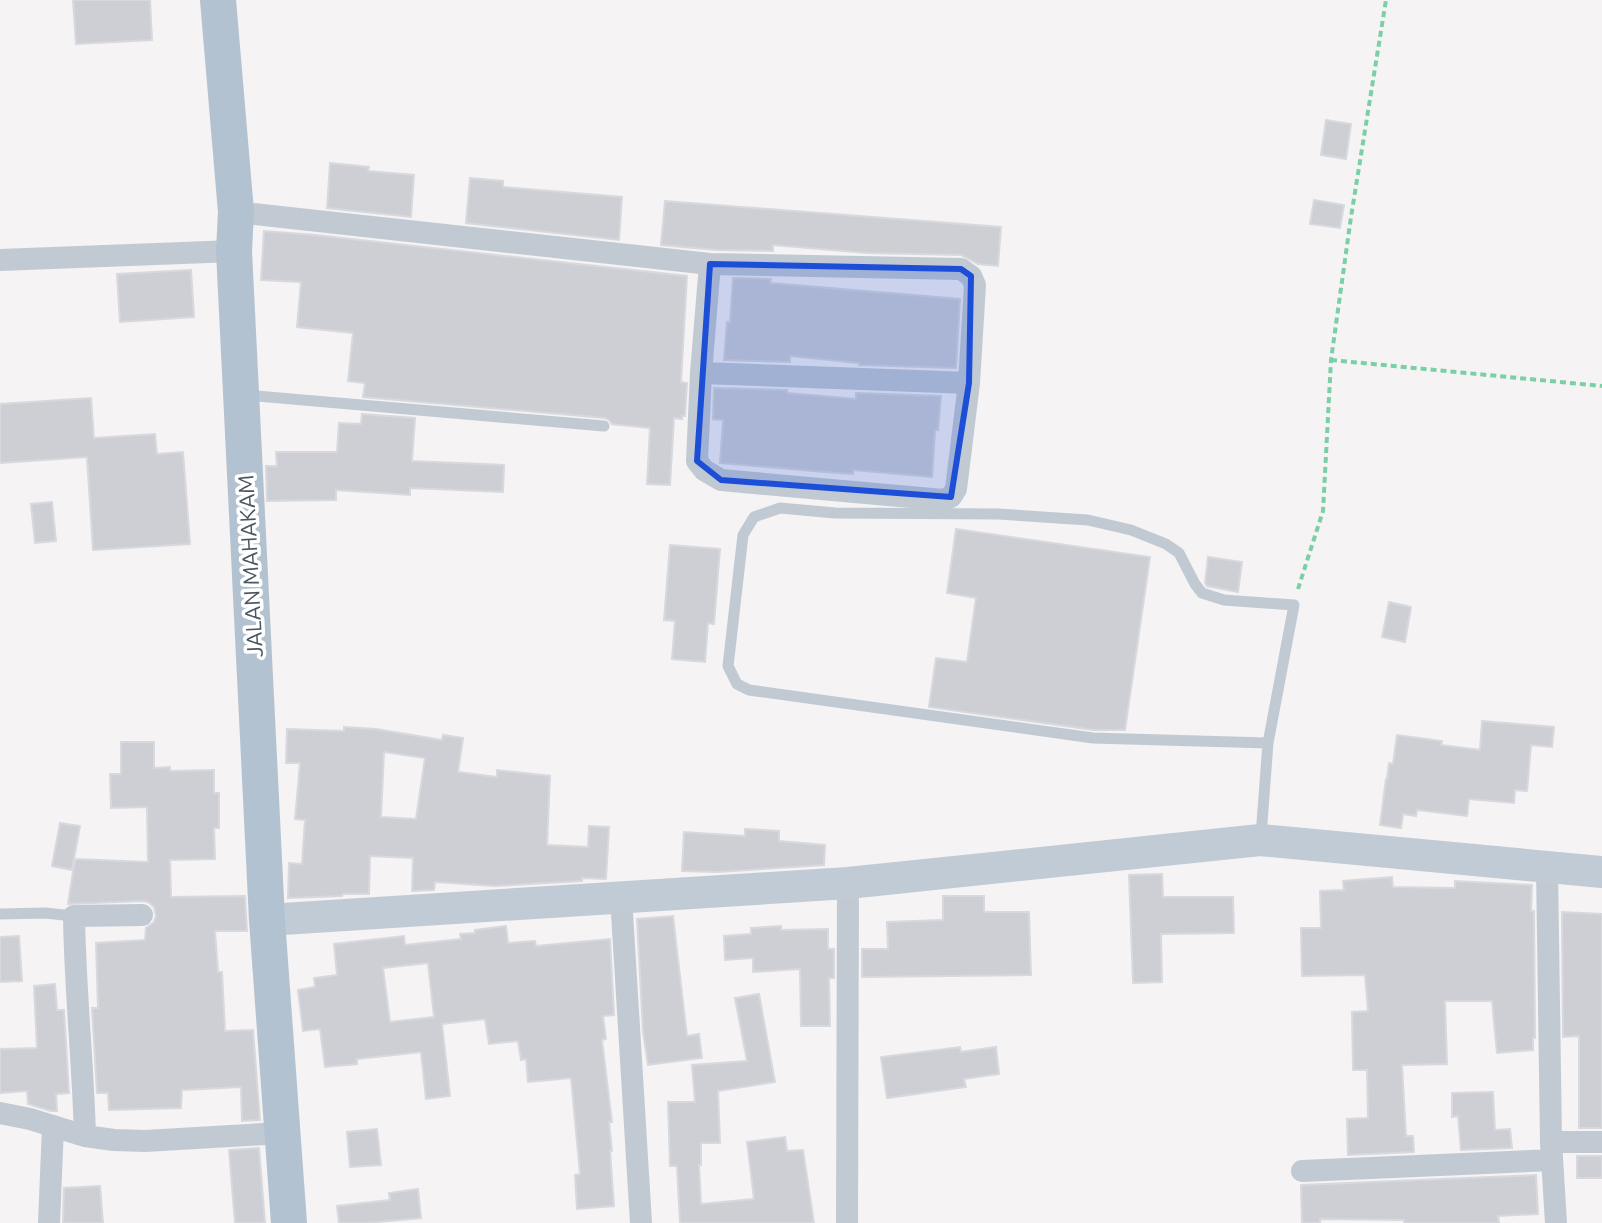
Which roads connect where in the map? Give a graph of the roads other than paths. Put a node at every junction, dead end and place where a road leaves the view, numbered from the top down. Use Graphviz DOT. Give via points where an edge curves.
graph roads {
  1 [pos="218,0"];
  2 [pos="236,212"];
  3 [pos="234,251"];
  4 [pos="0,260"];
  5 [pos="710,264"];
  6 [pos="701,373"];
  7 [pos="969,383"];
  8 [pos="241,395"];
  9 [pos="604,426"];
  10 [pos="1268,743"];
  11 [pos="1260,840"];
  12 [pos="1547,867"];
  13 [pos="1602,872"];
  14 [pos="848,883"];
  15 [pos="621,897"];
  16 [pos="0,914"];
  17 [pos="142,915"];
  18 [pos="74,916"];
  19 [pos="267,920"];
  20 [pos="0,1113"];
  21 [pos="53,1126"];
  22 [pos="282,1133"];
  23 [pos="85,1136"];
  24 [pos="1602,1142"];
  25 [pos="1552,1151"];
  26 [pos="1302,1171"];
  27 [pos="49,1223"];
  28 [pos="289,1223"];
  29 [pos="641,1223"];
  30 [pos="847,1223"];
  31 [pos="1556,1223"];
  1 -- 2 [label="main road, JALAN MAHAKAM"];
  2 -- 3 [label="main road, JALAN MAHAKAM"];
  2 -- 5 [label="street"];
  3 -- 4 [label="street"];
  3 -- 8 [label="main road, JALAN MAHAKAM"];
  5 -- 6 [label="street"];
  5 -- 7 [label="street" via="961,269 975,285"];
  6 -- 7 [label="street"];
  6 -- 7 [label="street" via="697,461 721,480 943,500 956,489"];
  8 -- 9 [label="lane"];
  8 -- 19 [label="main road, JALAN MAHAKAM"];
  10 -- 10 [label="lane" via="1093,738 749,690 737,684 728,666 743,535 754,517 780,508 998,514 1088,520 1131,530 1179,553 1202,593 1224,600 1294,605"];
  10 -- 11 [label="lane"];
  11 -- 12 [label="street"];
  11 -- 14 [label="street"];
  12 -- 13 [label="street"];
  12 -- 25 [label="street"];
  14 -- 15 [label="street"];
  14 -- 30 [label="street"];
  15 -- 19 [label="street"];
  15 -- 29 [label="street"];
  16 -- 18 [label="lane"];
  17 -- 18 [label="street"];
  18 -- 23 [label="street"];
  19 -- 22 [label="main road, JALAN MAHAKAM"];
  20 -- 21 [label="street"];
  21 -- 23 [label="street"];
  21 -- 27 [label="street"];
  22 -- 23 [label="street" via="145,1141"];
  22 -- 28 [label="main road, JALAN MAHAKAM"];
  24 -- 25 [label="street"];
  25 -- 26 [label="street"];
  25 -- 31 [label="street"];
}
